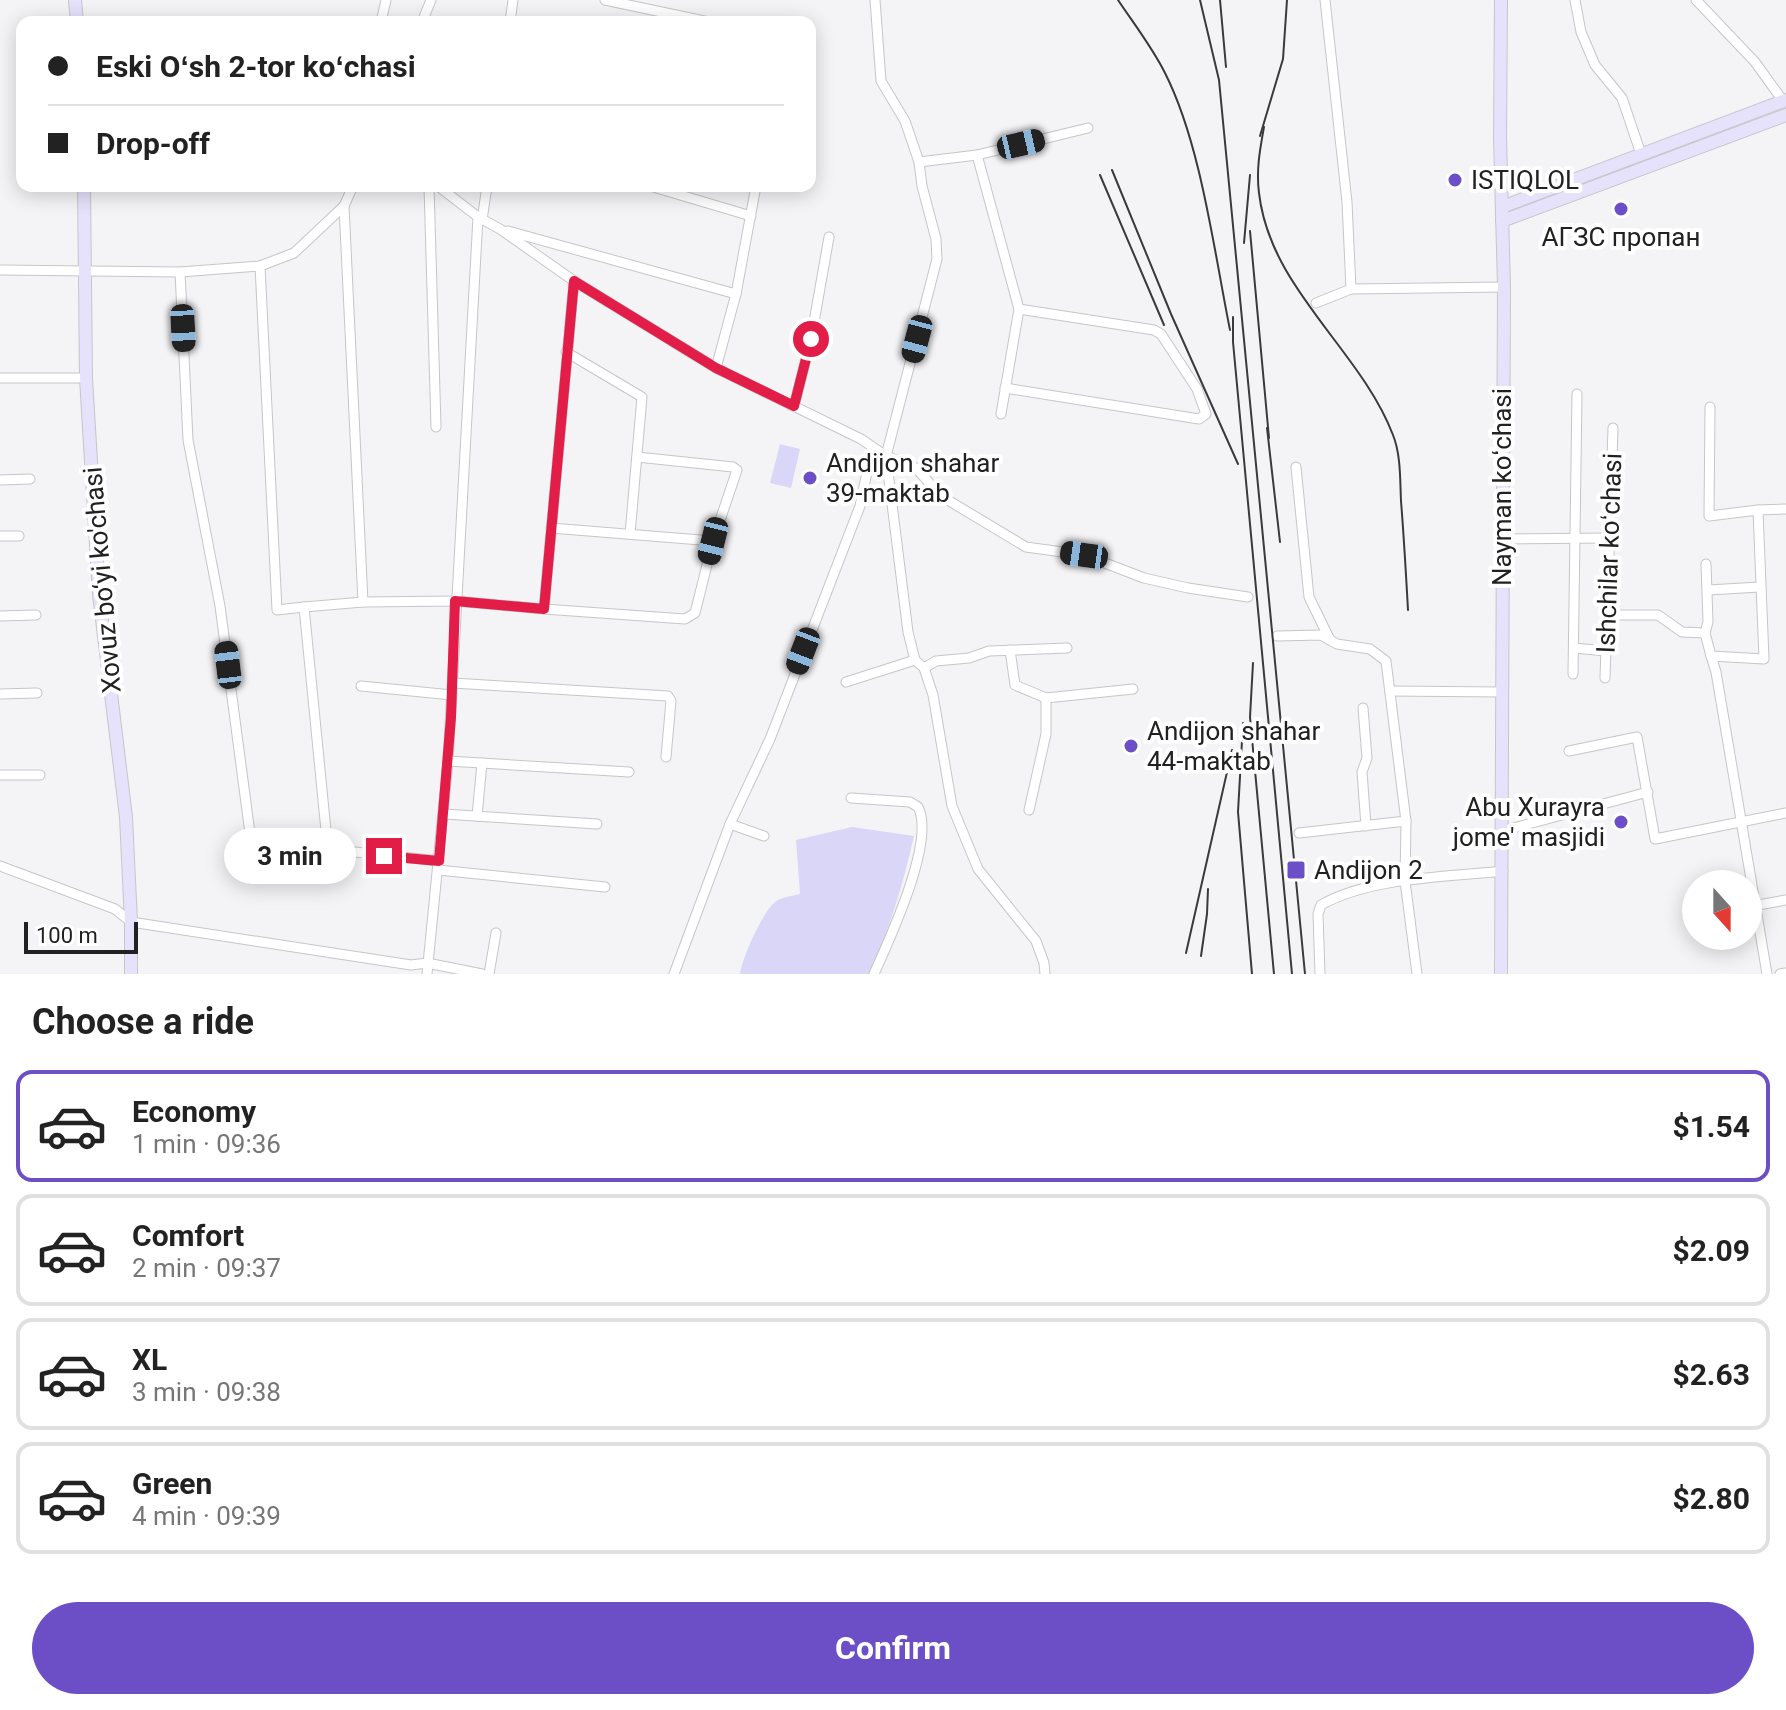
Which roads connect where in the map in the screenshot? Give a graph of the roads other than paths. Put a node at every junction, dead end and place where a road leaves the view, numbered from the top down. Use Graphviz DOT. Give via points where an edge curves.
graph roads {
  1 [pos="605,0"];
  2 [pos="875,0"];
  3 [pos="1325,0"];
  4 [pos="1501,0"];
  5 [pos="1575,0"];
  6 [pos="1696,0"];
  7 [pos="681,16"];
  8 [pos="1784,101"];
  9 [pos="1786,115"];
  10 [pos="1088,128"];
  11 [pos="1641,154"];
  12 [pos="977,155"];
  13 [pos="919,162"];
  14 [pos="84,192"];
  15 [pos="350,192"];
  16 [pos="429,192"];
  17 [pos="446,192"];
  18 [pos="486,192"];
  19 [pos="670,192"];
  20 [pos="755,192"];
  21 [pos="344,206"];
  22 [pos="1502,207"];
  23 [pos="751,216"];
  24 [pos="480,218"];
  25 [pos="1502,221"];
  26 [pos="500,229"];
  27 [pos="829,237"];
  28 [pos="260,266"];
  29 [pos="85,269"];
  30 [pos="0,270"];
  31 [pos="180,272"];
  32 [pos="574,281"];
  33 [pos="1504,287"];
  34 [pos="1351,289"];
  35 [pos="736,294"];
  36 [pos="1316,303"];
  37 [pos="1019,309"];
  38 [pos="566,352"];
  39 [pos="716,368"];
  40 [pos="0,378"];
  41 [pos="86,378"];
  42 [pos="1005,388"];
  43 [pos="1577,394"];
  44 [pos="794,406"];
  45 [pos="1710,407"];
  46 [pos="1001,414"];
  47 [pos="436,427"];
  48 [pos="1613,428"];
  49 [pos="872,448"];
  50 [pos="886,456"];
  51 [pos="637,457"];
  52 [pos="1296,467"];
  53 [pos="30,479"];
  54 [pos="0,480"];
  55 [pos="1786,509"];
  56 [pos="1758,510"];
  57 [pos="551,528"];
  58 [pos="630,534"];
  59 [pos="0,536"];
  60 [pos="19,536"];
  61 [pos="1574,538"];
  62 [pos="1612,538"];
  63 [pos="1501,539"];
  64 [pos="713,541"];
  65 [pos="1706,564"];
  66 [pos="1760,587"];
  67 [pos="1708,590"];
  68 [pos="1248,597"];
  69 [pos="455,601"];
  70 [pos="363,602"];
  71 [pos="304,607"];
  72 [pos="544,609"];
  73 [pos="36,615"];
  74 [pos="1609,615"];
  75 [pos="0,616"];
  76 [pos="1705,633"];
  77 [pos="1277,636"];
  78 [pos="1330,640"];
  79 [pos="1067,648"];
  80 [pos="1574,648"];
  81 [pos="1010,650"];
  82 [pos="1606,651"];
  83 [pos="1711,656"];
  84 [pos="915,660"];
  85 [pos="924,668"];
  86 [pos="1573,674"];
  87 [pos="1605,678"];
  88 [pos="846,682"];
  89 [pos="453,683"];
  90 [pos="361,686"];
  91 [pos="1133,689"];
  92 [pos="1390,691"];
  93 [pos="1501,692"];
  94 [pos="37,693"];
  95 [pos="0,694"];
  96 [pos="452,695"];
  97 [pos="1046,698"];
  98 [pos="1363,708"];
  99 [pos="1569,751"];
  100 [pos="666,757"];
  101 [pos="448,761"];
  102 [pos="482,763"];
  103 [pos="629,772"];
  104 [pos="0,775"];
  105 [pos="40,775"];
  106 [pos="1648,792"];
  107 [pos="851,798"];
  108 [pos="1029,810"];
  109 [pos="1786,813"];
  110 [pos="444,814"];
  111 [pos="477,816"];
  112 [pos="1406,821"];
  113 [pos="1741,821"];
  114 [pos="597,824"];
  115 [pos="730,824"];
  116 [pos="1366,826"];
  117 [pos="1502,831"];
  118 [pos="1299,833"];
  119 [pos="764,836"];
  120 [pos="328,851"];
  121 [pos="0,866"];
  122 [pos="439,866"];
  123 [pos="1503,871"];
  124 [pos="1405,881"];
  125 [pos="605,887"];
  126 [pos="1786,900"];
  127 [pos="1762,904"];
  128 [pos="131,922"];
  129 [pos="496,933"];
  130 [pos="427,968"];
  131 [pos="1786,973"];
  132 [pos="131,974"];
  133 [pos="482,974"];
  134 [pos="489,974"];
  135 [pos="674,974"];
  136 [pos="874,974"];
  137 [pos="1045,974"];
  138 [pos="1320,974"];
  139 [pos="1417,974"];
  140 [pos="1501,974"];
  141 [pos="1767,974"];
  142 [pos="1780,974"];
  1 -- 7 [label="street"];
  2 -- 13 [label="street" via="881,81 905,121"];
  3 -- 34 [label="street"];
  4 -- 22 [label="main road, Nayman koʻchasi"];
  5 -- 11 [label="street" via="1595,65 1622,98"];
  6 -- 8 [label="street"];
  8 -- 11 [label="main road"];
  9 -- 25 [label="main road"];
  10 -- 12 [label="street"];
  11 -- 22 [label="main road"];
  12 -- 13 [label="street"];
  12 -- 37 [label="street"];
  13 -- 50 [label="street" via="937,259"];
  14 -- 29 [label="main road, Xovuz bo‘yi ko'chasi"];
  15 -- 21 [label="street"];
  16 -- 47 [label="street"];
  17 -- 24 [label="street"];
  18 -- 24 [label="street"];
  19 -- 23 [label="street"];
  20 -- 23 [label="street"];
  21 -- 28 [label="street" via="294,253"];
  21 -- 70 [label="street"];
  22 -- 25 [label="main road, Nayman koʻchasi"];
  23 -- 35 [label="street"];
  24 -- 26 [label="street"];
  24 -- 69 [label="street"];
  25 -- 33 [label="main road, Nayman koʻchasi"];
  26 -- 32 [label="street"];
  26 -- 35 [label="street"];
  27 -- 44 [label="street"];
  28 -- 31 [label="street"];
  28 -- 71 [label="street" via="277,610"];
  29 -- 30 [label="street"];
  29 -- 31 [label="street"];
  29 -- 41 [label="main road, Xovuz bo‘yi ko'chasi"];
  31 -- 120 [label="street" via="188,440 220,606 251,841"];
  32 -- 38 [label="street"];
  32 -- 39 [label="street"];
  33 -- 34 [label="street"];
  33 -- 63 [label="main road, Nayman koʻchasi"];
  34 -- 36 [label="street"];
  35 -- 39 [label="street"];
  37 -- 42 [label="street"];
  37 -- 42 [label="street" via="1154,330 1197,389 1206,414 1199,419"];
  38 -- 51 [label="street" via="642,397"];
  38 -- 57 [label="street"];
  39 -- 44 [label="street"];
  40 -- 41 [label="street"];
  41 -- 128 [label="main road, Xovuz bo‘yi ko'chasi" via="99,595 126,817"];
  42 -- 46 [label="street"];
  43 -- 61 [label="street"];
  44 -- 49 [label="street"];
  45 -- 56 [label="street" via="1709,516"];
  48 -- 62 [label="street, Ishchilar koʻchasi"];
  49 -- 50 [label="street"];
  49 -- 115 [label="street" via="860,506 770,739"];
  50 -- 68 [label="street" via="916,468 941,496 1026,547 1084,555 1144,578"];
  50 -- 84 [label="street"];
  51 -- 58 [label="street"];
  51 -- 64 [label="street" via="737,470"];
  52 -- 78 [label="street" via="1309,597"];
  53 -- 54 [label="street"];
  55 -- 56 [label="street"];
  56 -- 66 [label="street"];
  57 -- 58 [label="street"];
  57 -- 72 [label="street"];
  58 -- 64 [label="street"];
  59 -- 60 [label="street"];
  61 -- 62 [label="street"];
  61 -- 63 [label="street"];
  61 -- 80 [label="street"];
  62 -- 74 [label="street, Ishchilar koʻchasi"];
  63 -- 93 [label="main road, Nayman koʻchasi"];
  64 -- 72 [label="street" via="690,618"];
  65 -- 67 [label="street"];
  66 -- 67 [label="street"];
  66 -- 83 [label="street" via="1764,659"];
  67 -- 76 [label="street"];
  69 -- 70 [label="street"];
  69 -- 72 [label="street"];
  69 -- 89 [label="street"];
  70 -- 71 [label="street"];
  71 -- 120 [label="street"];
  73 -- 75 [label="street"];
  74 -- 76 [label="street" via="1658,615 1682,632"];
  74 -- 82 [label="street, Ishchilar koʻchasi"];
  76 -- 83 [label="street"];
  77 -- 78 [label="street" via="1312,634"];
  78 -- 92 [label="street" via="1370,649 1386,661"];
  79 -- 81 [label="street"];
  80 -- 82 [label="street"];
  80 -- 86 [label="street"];
  81 -- 85 [label="street" via="936,661"];
  81 -- 97 [label="street" via="1015,685"];
  82 -- 87 [label="street, Ishchilar koʻchasi"];
  83 -- 113 [label="street"];
  84 -- 85 [label="street"];
  84 -- 88 [label="street"];
  85 -- 137 [label="street" via="952,806 978,869 1036,941"];
  89 -- 96 [label="street"];
  89 -- 100 [label="street" via="668,696"];
  90 -- 96 [label="street"];
  91 -- 97 [label="street"];
  92 -- 93 [label="street"];
  92 -- 112 [label="street"];
  93 -- 117 [label="main road, Nayman koʻchasi"];
  94 -- 95 [label="street"];
  96 -- 101 [label="street"];
  97 -- 108 [label="street" via="1046,734"];
  98 -- 116 [label="street"];
  99 -- 106 [label="street" via="1637,737"];
  101 -- 102 [label="street"];
  101 -- 110 [label="street"];
  102 -- 103 [label="street"];
  102 -- 111 [label="street"];
  104 -- 105 [label="street"];
  106 -- 113 [label="street" via="1655,839"];
  106 -- 117 [label="street"];
  107 -- 136 [label="street" via="910,802 923,820 918,863"];
  109 -- 113 [label="street"];
  110 -- 111 [label="street"];
  110 -- 122 [label="street"];
  111 -- 114 [label="street"];
  112 -- 116 [label="street"];
  112 -- 124 [label="street"];
  113 -- 141 [label="street"];
  115 -- 119 [label="street"];
  115 -- 135 [label="street"];
  116 -- 118 [label="street"];
  117 -- 123 [label="main road, Nayman koʻchasi"];
  120 -- 122 [label="street"];
  121 -- 128 [label="street" via="115,909"];
  122 -- 125 [label="street"];
  122 -- 130 [label="street"];
  123 -- 124 [label="street"];
  123 -- 140 [label="main road, Nayman koʻchasi"];
  124 -- 138 [label="street" via="1345,893 1321,905"];
  124 -- 139 [label="street"];
  126 -- 127 [label="street"];
  128 -- 130 [label="street"];
  128 -- 132 [label="main road, Xovuz bo‘yi ko'chasi"];
  129 -- 134 [label="street"];
  130 -- 133 [label="street"];
  131 -- 142 [label="street"];
}
